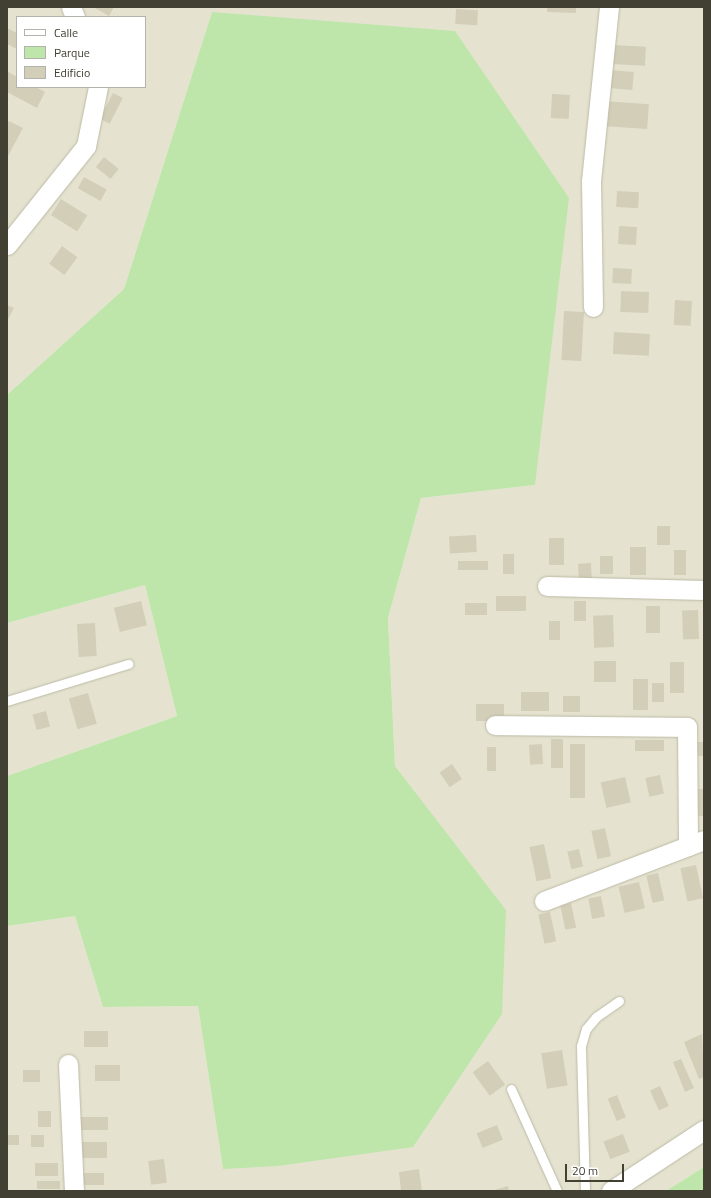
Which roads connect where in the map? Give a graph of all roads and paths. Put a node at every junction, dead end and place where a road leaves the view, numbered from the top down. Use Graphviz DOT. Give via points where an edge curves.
graph roads {
  1 [pos="610,7"];
  2 [pos="98,88"];
  3 [pos="7,245"];
  4 [pos="593,307"];
  5 [pos="547,586"];
  6 [pos="704,590"];
  7 [pos="128,664"];
  8 [pos="7,701"];
  9 [pos="495,725"];
  10 [pos="696,843"];
  11 [pos="544,901"];
  12 [pos="619,1001"];
  13 [pos="68,1064"];
  14 [pos="511,1089"];
  15 [pos="704,1130"];
  16 [pos="74,1191"];
  17 [pos="557,1191"];
  18 [pos="586,1191"];
  19 [pos="611,1191"];
  1 -- 4 [label="street" via="591,181"];
  2 -- 3 [label="street" via="86,146"];
  5 -- 6 [label="street"];
  7 -- 8 [label="lane"];
  9 -- 10 [label="street" via="687,727"];
  10 -- 11 [label="street"];
  12 -- 18 [label="lane" via="596,1017 586,1029 581,1046"];
  13 -- 16 [label="street"];
  14 -- 17 [label="lane"];
  15 -- 19 [label="street"];
}
